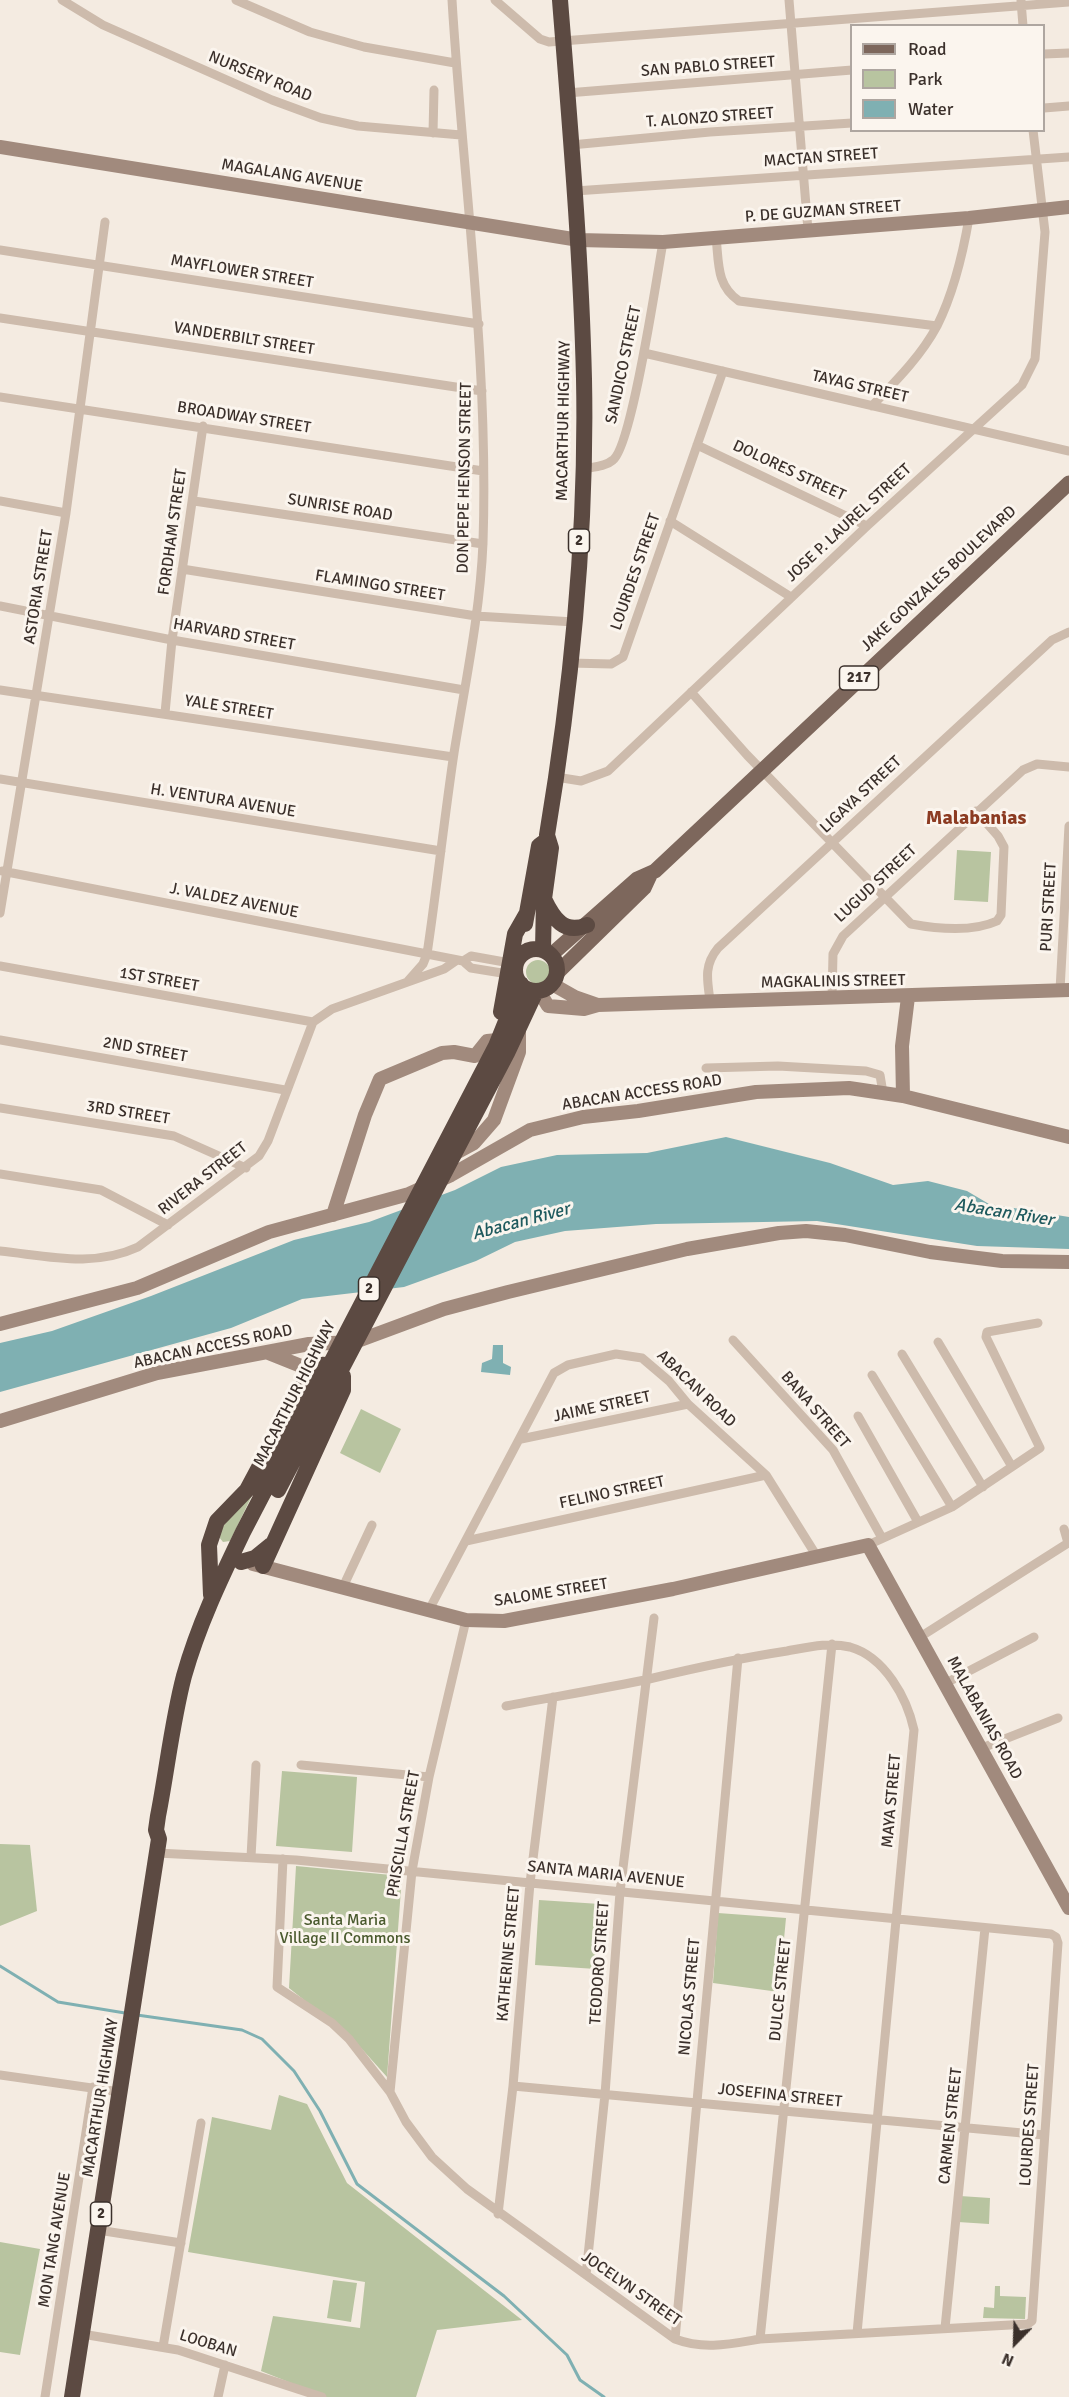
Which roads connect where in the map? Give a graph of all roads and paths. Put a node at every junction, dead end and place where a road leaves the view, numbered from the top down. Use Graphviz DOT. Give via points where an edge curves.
graph roads {
  1 [pos="62,0"];
  2 [pos="236,0"];
  3 [pos="452,0"];
  4 [pos="495,0"];
  5 [pos="560,0"];
  6 [pos="789,0"];
  7 [pos="1021,2"];
  8 [pos="1069,2"];
  9 [pos="791,23"];
  10 [pos="1023,24"];
  11 [pos="563,42"];
  12 [pos="1069,53"];
  13 [pos="1045,54"];
  14 [pos="456,63"];
  15 [pos="850,70"];
  16 [pos="796,75"];
  17 [pos="434,90"];
  18 [pos="567,93"];
  19 [pos="1069,106"];
  20 [pos="1045,108"];
  21 [pos="850,123"];
  22 [pos="800,127"];
  23 [pos="1033,132"];
  24 [pos="432,134"];
  25 [pos="461,135"];
  26 [pos="571,145"];
  27 [pos="0,147"];
  28 [pos="1069,157"];
  29 [pos="1037,160"];
  30 [pos="803,174"];
  31 [pos="575,191"];
  32 [pos="1069,207"];
  33 [pos="1042,209"];
  34 [pos="969,218"];
  35 [pos="471,221"];
  36 [pos="105,222"];
  37 [pos="808,230"];
  38 [pos="716,237"];
  39 [pos="579,240"];
  40 [pos="663,242"];
  41 [pos="0,250"];
  42 [pos="100,265"];
  43 [pos="0,318"];
  44 [pos="478,324"];
  45 [pos="937,326"];
  46 [pos="91,330"];
  47 [pos="644,353"];
  48 [pos="723,370"];
  49 [pos="482,391"];
  50 [pos="0,397"];
  51 [pos="872,405"];
  52 [pos="81,410"];
  53 [pos="203,426"];
  54 [pos="973,429"];
  55 [pos="697,445"];
  56 [pos="1069,451"];
  57 [pos="583,469"];
  58 [pos="483,471"];
  59 [pos="1069,483"];
  60 [pos="0,501"];
  61 [pos="194,501"];
  62 [pos="66,513"];
  63 [pos="670,521"];
  64 [pos="867,526"];
  65 [pos="483,544"];
  66 [pos="182,569"];
  67 [pos="791,597"];
  68 [pos="0,606"];
  69 [pos="49,616"];
  70 [pos="476,616"];
  71 [pos="574,622"];
  72 [pos="1069,632"];
  73 [pos="172,640"];
  74 [pos="570,663"];
  75 [pos="0,690"];
  76 [pos="464,690"];
  77 [pos="691,692"];
  78 [pos="37,698"];
  79 [pos="165,713"];
  80 [pos="453,757"];
  81 [pos="1069,767"];
  82 [pos="761,769"];
  83 [pos="556,777"];
  84 [pos="0,779"];
  85 [pos="22,784"];
  86 [pos="976,811"];
  87 [pos="1069,826"];
  88 [pos="547,840"];
  89 [pos="832,843"];
  90 [pos="441,852"];
  91 [pos="3,871"];
  92 [pos="650,875"];
  93 [pos="884,896"];
  94 [pos="544,899"];
  95 [pos="0,914"];
  96 [pos="587,925"];
  97 [pos="547,952"];
  98 [pos="428,954"];
  99 [pos="460,960"];
  100 [pos="0,966"];
  101 [pos="530,977"];
  102 [pos="408,981"];
  103 [pos="1064,990"];
  104 [pos="909,997"];
  105 [pos="832,998"];
  106 [pos="710,1000"];
  107 [pos="598,1005"];
  108 [pos="313,1022"];
  109 [pos="0,1040"];
  110 [pos="505,1040"];
  111 [pos="706,1068"];
  112 [pos="285,1090"];
  113 [pos="883,1093"];
  114 [pos="903,1096"];
  115 [pos="0,1108"];
  116 [pos="1069,1137"];
  117 [pos="448,1158"];
  118 [pos="246,1168"];
  119 [pos="0,1174"];
  120 [pos="451,1175"];
  121 [pos="410,1194"];
  122 [pos="333,1215"];
  123 [pos="168,1225"];
  124 [pos="0,1251"];
  125 [pos="1069,1262"];
  126 [pos="1038,1323"];
  127 [pos="0,1324"];
  128 [pos="365,1339"];
  129 [pos="733,1340"];
  130 [pos="938,1342"];
  131 [pos="266,1352"];
  132 [pos="902,1354"];
  133 [pos="311,1370"];
  134 [pos="872,1375"];
  135 [pos="343,1376"];
  136 [pos="688,1404"];
  137 [pos="858,1416"];
  138 [pos="0,1421"];
  139 [pos="521,1440"];
  140 [pos="1011,1465"];
  141 [pos="766,1475"];
  142 [pos="983,1487"];
  143 [pos="952,1507"];
  144 [pos="918,1522"];
  145 [pos="372,1525"];
  146 [pos="214,1528"];
  147 [pos="1065,1529"];
  148 [pos="245,1538"];
  149 [pos="882,1538"];
  150 [pos="466,1541"];
  151 [pos="271,1544"];
  152 [pos="868,1545"];
  153 [pos="816,1555"];
  154 [pos="241,1562"];
  155 [pos="263,1566"];
  156 [pos="343,1587"];
  157 [pos="211,1599"];
  158 [pos="429,1610"];
  159 [pos="654,1618"];
  160 [pos="466,1620"];
  161 [pos="920,1637"];
  162 [pos="1034,1637"];
  163 [pos="832,1644"];
  164 [pos="738,1658"];
  165 [pos="647,1679"];
  166 [pos="946,1683"];
  167 [pos="553,1697"];
  168 [pos="506,1706"];
  169 [pos="1059,1718"];
  170 [pos="982,1748"];
  171 [pos="256,1765"];
  172 [pos="301,1765"];
  173 [pos="429,1777"];
  174 [pos="158,1846"];
  175 [pos="251,1857"];
  176 [pos="284,1859"];
  177 [pos="412,1871"];
  178 [pos="530,1883"];
  179 [pos="620,1892"];
  180 [pos="714,1901"];
  181 [pos="1069,1908"];
  182 [pos="803,1910"];
  183 [pos="896,1919"];
  184 [pos="985,1928"];
  185 [pos="1051,1934"];
  186 [pos="0,2074"];
  187 [pos="513,2086"];
  188 [pos="93,2087"];
  189 [pos="120,2092"];
  190 [pos="390,2092"];
  191 [pos="605,2094"];
  192 [pos="696,2103"];
  193 [pos="782,2109"];
  194 [pos="877,2121"];
  195 [pos="201,2123"];
  196 [pos="966,2128"];
  197 [pos="1044,2135"];
  198 [pos="498,2214"];
  199 [pos="98,2230"];
  200 [pos="182,2243"];
  201 [pos="586,2275"];
  202 [pos="1032,2320"];
  203 [pos="945,2328"];
  204 [pos="857,2333"];
  205 [pos="82,2334"];
  206 [pos="675,2339"];
  207 [pos="760,2339"];
  208 [pos="163,2347"];
  209 [pos="225,2365"];
  210 [pos="45,2397"];
  211 [pos="72,2397"];
  212 [pos="218,2397"];
  213 [pos="322,2397"];
  1 -- 24 [label="street, NURSERY ROAD" via="103,25 282,104 358,126"];
  2 -- 14 [label="street" via="310,32 364,47"];
  3 -- 14 [label="street, DON PEPE HENSON STREET"];
  4 -- 11 [label="street" via="540,39"];
  5 -- 11 [label="highway, MACARTHUR HIGHWAY / 2"];
  6 -- 9 [label="street"];
  7 -- 8 [label="street"];
  7 -- 9 [label="street"];
  7 -- 10 [label="street"];
  9 -- 11 [label="street"];
  9 -- 16 [label="street"];
  11 -- 18 [label="highway, MACARTHUR HIGHWAY / 2"];
  12 -- 13 [label="street"];
  14 -- 25 [label="street, DON PEPE HENSON STREET"];
  15 -- 16 [label="street, SAN PABLO STREET"];
  16 -- 18 [label="street, SAN PABLO STREET"];
  16 -- 22 [label="street"];
  17 -- 24 [label="street"];
  18 -- 26 [label="highway, MACARTHUR HIGHWAY / 2"];
  19 -- 20 [label="street"];
  21 -- 22 [label="street, T. ALONZO STREET"];
  22 -- 26 [label="street, T. ALONZO STREET"];
  22 -- 30 [label="street"];
  23 -- 29 [label="street, JOSE P. LAUREL STREET"];
  24 -- 25 [label="street, NURSERY ROAD"];
  25 -- 35 [label="street, DON PEPE HENSON STREET"];
  26 -- 31 [label="highway, MACARTHUR HIGHWAY / 2"];
  27 -- 35 [label="street, MAGALANG AVENUE"];
  28 -- 29 [label="street, MACTAN STREET"];
  29 -- 30 [label="street, MACTAN STREET"];
  29 -- 33 [label="street, JOSE P. LAUREL STREET"];
  30 -- 31 [label="street, MACTAN STREET"];
  30 -- 37 [label="street"];
  31 -- 39 [label="highway, MACARTHUR HIGHWAY / 2"];
  32 -- 33 [label="street, P. DE GUZMAN STREET"];
  33 -- 34 [label="street, P. DE GUZMAN STREET"];
  33 -- 54 [label="street, JOSE P. LAUREL STREET" via="1045,232 1035,359 1022,385"];
  34 -- 37 [label="street, P. DE GUZMAN STREET"];
  34 -- 45 [label="street"];
  35 -- 39 [label="street, MAGALANG AVENUE"];
  35 -- 44 [label="street, DON PEPE HENSON STREET"];
  36 -- 42 [label="street, ASTORIA STREET"];
  37 -- 38 [label="street, P. DE GUZMAN STREET"];
  38 -- 40 [label="street, P. DE GUZMAN STREET"];
  38 -- 45 [label="street" via="721,278 727,292 739,301"];
  39 -- 40 [label="street, P. DE GUZMAN STREET"];
  39 -- 57 [label="highway, MACARTHUR HIGHWAY / 2"];
  40 -- 47 [label="street, SANDICO STREET"];
  41 -- 42 [label="street, MAYFLOWER STREET"];
  42 -- 44 [label="street, MAYFLOWER STREET"];
  42 -- 46 [label="street, ASTORIA STREET"];
  43 -- 46 [label="street, VANDERBILT STREET"];
  44 -- 49 [label="street, DON PEPE HENSON STREET"];
  45 -- 51 [label="street" via="909,367"];
  46 -- 49 [label="street, VANDERBILT STREET"];
  46 -- 52 [label="street, ASTORIA STREET"];
  47 -- 48 [label="street, TAYAG STREET"];
  47 -- 57 [label="street, SANDICO STREET" via="621,450 608,464"];
  48 -- 51 [label="street, TAYAG STREET"];
  48 -- 55 [label="street, LOURDES STREET"];
  49 -- 58 [label="street, DON PEPE HENSON STREET"];
  50 -- 52 [label="street, BROADWAY STREET"];
  51 -- 54 [label="street, TAYAG STREET"];
  52 -- 53 [label="street, BROADWAY STREET"];
  52 -- 62 [label="street, ASTORIA STREET"];
  53 -- 58 [label="street, BROADWAY STREET"];
  53 -- 61 [label="street, FORDHAM STREET"];
  54 -- 56 [label="street, TAYAG STREET"];
  54 -- 64 [label="street, JOSE P. LAUREL STREET"];
  55 -- 63 [label="street, LOURDES STREET"];
  55 -- 64 [label="street, DOLORES STREET"];
  57 -- 71 [label="highway, MACARTHUR HIGHWAY / 2"];
  58 -- 65 [label="street, DON PEPE HENSON STREET"];
  59 -- 82 [label="main road, JAKE GONZALES BOULEVARD / 217"];
  60 -- 62 [label="street"];
  61 -- 65 [label="street, SUNRISE ROAD"];
  61 -- 66 [label="street, FORDHAM STREET"];
  62 -- 69 [label="street, ASTORIA STREET"];
  63 -- 67 [label="street"];
  63 -- 74 [label="street, LOURDES STREET" via="623,657 611,664"];
  64 -- 67 [label="street, JOSE P. LAUREL STREET"];
  65 -- 70 [label="street, DON PEPE HENSON STREET"];
  66 -- 70 [label="street, FLAMINGO STREET"];
  66 -- 73 [label="street, FORDHAM STREET"];
  67 -- 77 [label="street, JOSE P. LAUREL STREET"];
  68 -- 69 [label="street, HARVARD STREET"];
  69 -- 73 [label="street, HARVARD STREET"];
  69 -- 78 [label="street, ASTORIA STREET"];
  70 -- 71 [label="street, FLAMINGO STREET"];
  70 -- 76 [label="street, DON PEPE HENSON STREET"];
  71 -- 74 [label="highway, MACARTHUR HIGHWAY / 2"];
  72 -- 89 [label="street, LIGAYA STREET" via="1052,640"];
  73 -- 76 [label="street, HARVARD STREET"];
  73 -- 79 [label="street, FORDHAM STREET"];
  74 -- 83 [label="highway, MACARTHUR HIGHWAY / 2"];
  75 -- 78 [label="street, YALE STREET"];
  76 -- 80 [label="street, DON PEPE HENSON STREET"];
  77 -- 82 [label="street"];
  77 -- 83 [label="street, JOSE P. LAUREL STREET" via="608,771 581,781"];
  78 -- 79 [label="street, YALE STREET"];
  78 -- 85 [label="street, ASTORIA STREET"];
  79 -- 80 [label="street, YALE STREET"];
  80 -- 90 [label="street, DON PEPE HENSON STREET"];
  81 -- 86 [label="street, LUGUD STREET" via="1037,764 1023,770"];
  82 -- 89 [label="street"];
  82 -- 92 [label="main road, JAKE GONZALES BOULEVARD / 217"];
  83 -- 88 [label="highway, MACARTHUR HIGHWAY / 2"];
  84 -- 85 [label="street, H. VENTURA AVENUE"];
  85 -- 90 [label="street, H. VENTURA AVENUE"];
  85 -- 91 [label="street, ASTORIA STREET"];
  86 -- 93 [label="street, LUGUD STREET"];
  86 -- 93 [label="street" via="1004,847 997,921 979,927 911,924"];
  87 -- 103 [label="street, PURI STREET"];
  88 -- 94 [label="highway, MACARTHUR HIGHWAY / 2" via="551,848"];
  88 -- 101 [label="highway, MACARTHUR HIGHWAY / 2" via="539,846 527,913"];
  89 -- 93 [label="street"];
  89 -- 106 [label="street, LIGAYA STREET" via="710,957 706,969"];
  90 -- 98 [label="street, DON PEPE HENSON STREET"];
  91 -- 95 [label="street, ASTORIA STREET"];
  91 -- 98 [label="street, J. VALDEZ AVENUE"];
  92 -- 96 [label="main road, JAKE GONZALES BOULEVARD / 217" via="638,879"];
  92 -- 101 [label="main road, JAKE GONZALES BOULEVARD / 217" via="644,888"];
  93 -- 105 [label="street, LUGUD STREET" via="837,944 833,954"];
  94 -- 96 [label="highway" via="552,916 563,926"];
  94 -- 97 [label="highway, MACARTHUR HIGHWAY / 2"];
  96 -- 97 [label="main road, JAKE GONZALES BOULEVARD / 217"];
  97 -- 101 [label="highway, 2" via="556,963"];
  97 -- 101 [label="highway" via="530,950"];
  98 -- 99 [label="street, J. VALDEZ AVENUE"];
  98 -- 102 [label="street"];
  99 -- 101 [label="street, J. VALDEZ AVENUE" via="471,956"];
  99 -- 102 [label="street"];
  100 -- 108 [label="street, 1ST STREET"];
  101 -- 107 [label="street, MAGKALINIS STREET"];
  101 -- 107 [label="street, MAGKALINIS STREET" via="548,1006 584,1009"];
  101 -- 110 [label="highway, MACARTHUR HIGHWAY / 2"];
  102 -- 108 [label="street" via="332,1009"];
  103 -- 104 [label="street, MAGKALINIS STREET"];
  104 -- 105 [label="street, MAGKALINIS STREET"];
  104 -- 114 [label="street" via="902,1046"];
  105 -- 106 [label="street, MAGKALINIS STREET"];
  106 -- 107 [label="street, MAGKALINIS STREET"];
  108 -- 112 [label="street, RIVERA STREET"];
  109 -- 112 [label="street, 2ND STREET"];
  110 -- 117 [label="street" via="519,1052 494,1120 474,1143"];
  110 -- 122 [label="street" via="487,1041 475,1056 442,1053 381,1079"];
  110 -- 148 [label="highway, MACARTHUR HIGHWAY / 2"];
  111 -- 113 [label="street" via="778,1066 866,1071 880,1075"];
  112 -- 118 [label="street, RIVERA STREET" via="268,1141"];
  113 -- 114 [label="street, ABACAN ACCESS ROAD"];
  113 -- 120 [label="street, ABACAN ACCESS ROAD" via="849,1088 798,1089 583,1117 530,1130"];
  114 -- 116 [label="street, ABACAN ACCESS ROAD"];
  115 -- 118 [label="street, 3RD STREET" via="174,1136"];
  117 -- 120 [label="street"];
  117 -- 121 [label="street"];
  118 -- 123 [label="street, RIVERA STREET"];
  119 -- 123 [label="street" via="101,1190"];
  120 -- 121 [label="street, ABACAN ACCESS ROAD"];
  121 -- 122 [label="street, ABACAN ACCESS ROAD"];
  122 -- 127 [label="street, ABACAN ACCESS ROAD" via="256,1236 137,1288"];
  123 -- 124 [label="street, RIVERA STREET" via="138,1247 111,1258 89,1260"];
  125 -- 128 [label="street, ABACAN ACCESS ROAD" via="978,1258 845,1235 786,1232 687,1249 530,1286 444,1309"];
  126 -- 140 [label="street" via="986,1333 1040,1447"];
  128 -- 131 [label="street, ABACAN ACCESS ROAD"];
  128 -- 135 [label="street"];
  129 -- 149 [label="street, BANA STREET" via="833,1450"];
  130 -- 140 [label="street"];
  131 -- 133 [label="street"];
  131 -- 138 [label="street, ABACAN ACCESS ROAD" via="157,1373"];
  132 -- 142 [label="street"];
  133 -- 135 [label="highway" via="323,1364"];
  133 -- 146 [label="highway" via="251,1483"];
  134 -- 143 [label="street"];
  135 -- 151 [label="highway" via="341,1396"];
  136 -- 139 [label="street, JAIME STREET"];
  136 -- 139 [label="street, ABACAN ROAD" via="642,1358 616,1354 568,1365 554,1373"];
  136 -- 141 [label="street, ABACAN ROAD"];
  137 -- 144 [label="street"];
  139 -- 150 [label="street, ABACAN ROAD"];
  140 -- 142 [label="street"];
  141 -- 150 [label="street, FELINO STREET"];
  141 -- 153 [label="street, ABACAN ROAD"];
  142 -- 143 [label="street"];
  143 -- 144 [label="street"];
  144 -- 149 [label="street"];
  145 -- 156 [label="street"];
  146 -- 148 [label="highway" via="214,1541 219,1546 226,1548"];
  146 -- 157 [label="highway" via="209,1545"];
  147 -- 161 [label="street" via="1068,1543"];
  148 -- 154 [label="highway, MACARTHUR HIGHWAY / 2"];
  148 -- 157 [label="highway, MACARTHUR HIGHWAY / 2"];
  149 -- 152 [label="street"];
  150 -- 158 [label="street, ABACAN ROAD"];
  151 -- 154 [label="highway" via="255,1558"];
  151 -- 155 [label="highway"];
  152 -- 153 [label="street, SALOME STREET"];
  152 -- 161 [label="street, MALABANIAS ROAD"];
  153 -- 160 [label="street, SALOME STREET" via="673,1589 504,1621"];
  154 -- 155 [label="street, SALOME STREET"];
  154 -- 174 [label="highway, MACARTHUR HIGHWAY / 2" via="212,1622 192,1679 165,1832"];
  155 -- 156 [label="street, SALOME STREET"];
  156 -- 158 [label="street, SALOME STREET"];
  157 -- 174 [label="highway, MACARTHUR HIGHWAY / 2" via="177,1706 156,1830"];
  158 -- 160 [label="street, SALOME STREET"];
  159 -- 165 [label="street, TEODORO STREET"];
  160 -- 173 [label="street, PRISCILLA STREET"];
  161 -- 166 [label="street, MALABANIAS ROAD"];
  162 -- 166 [label="street"];
  163 -- 164 [label="street, MAYA STREET"];
  163 -- 182 [label="street, DULCE STREET"];
  163 -- 183 [label="street, MAYA STREET" via="853,1648 868,1657 898,1687 909,1706 914,1730"];
  164 -- 165 [label="street, MAYA STREET"];
  164 -- 180 [label="street, NICOLAS STREET"];
  165 -- 167 [label="street, MAYA STREET"];
  165 -- 179 [label="street, TEODORO STREET"];
  166 -- 170 [label="street, MALABANIAS ROAD"];
  167 -- 168 [label="street, MAYA STREET"];
  167 -- 178 [label="street, KATHERINE STREET"];
  169 -- 170 [label="street"];
  170 -- 181 [label="street, MALABANIAS ROAD"];
  171 -- 175 [label="street"];
  172 -- 173 [label="street"];
  173 -- 177 [label="street, PRISCILLA STREET"];
  174 -- 175 [label="street, SANTA MARIA AVENUE"];
  174 -- 189 [label="highway, MACARTHUR HIGHWAY / 2"];
  175 -- 176 [label="street, SANTA MARIA AVENUE"];
  176 -- 177 [label="street, SANTA MARIA AVENUE"];
  176 -- 190 [label="street, JOCELYN STREET" via="277,1987 342,2031"];
  177 -- 178 [label="street, SANTA MARIA AVENUE"];
  177 -- 190 [label="street, PRISCILLA STREET"];
  178 -- 179 [label="street, SANTA MARIA AVENUE"];
  178 -- 187 [label="street, KATHERINE STREET"];
  179 -- 180 [label="street, SANTA MARIA AVENUE"];
  179 -- 191 [label="street, TEODORO STREET"];
  180 -- 182 [label="street, SANTA MARIA AVENUE"];
  180 -- 192 [label="street, NICOLAS STREET"];
  182 -- 183 [label="street, SANTA MARIA AVENUE"];
  182 -- 193 [label="street, DULCE STREET"];
  183 -- 184 [label="street, SANTA MARIA AVENUE"];
  183 -- 194 [label="street, MAYA STREET"];
  184 -- 185 [label="street, SANTA MARIA AVENUE"];
  184 -- 196 [label="street, CARMEN STREET"];
  185 -- 197 [label="street, LOURDES STREET" via="1058,1943"];
  186 -- 188 [label="street"];
  187 -- 191 [label="street, JOSEFINA STREET"];
  187 -- 198 [label="street, KATHERINE STREET"];
  188 -- 189 [label="street"];
  188 -- 210 [label="street, MON TANG AVENUE"];
  189 -- 199 [label="highway, MACARTHUR HIGHWAY / 2"];
  190 -- 198 [label="street, JOCELYN STREET" via="432,2157"];
  191 -- 192 [label="street, JOSEFINA STREET"];
  191 -- 201 [label="street, TEODORO STREET"];
  192 -- 193 [label="street, JOSEFINA STREET"];
  192 -- 206 [label="street, NICOLAS STREET"];
  193 -- 194 [label="street, JOSEFINA STREET"];
  193 -- 207 [label="street, DULCE STREET"];
  194 -- 196 [label="street, JOSEFINA STREET"];
  194 -- 204 [label="street, MAYA STREET"];
  195 -- 200 [label="street"];
  196 -- 197 [label="street, JOSEFINA STREET"];
  196 -- 203 [label="street, CARMEN STREET"];
  197 -- 202 [label="street, LOURDES STREET"];
  198 -- 201 [label="street, JOCELYN STREET"];
  199 -- 200 [label="street"];
  199 -- 205 [label="highway, MACARTHUR HIGHWAY / 2"];
  200 -- 208 [label="street"];
  201 -- 206 [label="street, JOCELYN STREET"];
  202 -- 203 [label="street, JOCELYN STREET" via="1028,2324"];
  203 -- 204 [label="street, JOCELYN STREET"];
  204 -- 207 [label="street, JOCELYN STREET"];
  205 -- 208 [label="street, LOOBAN"];
  205 -- 211 [label="highway, MACARTHUR HIGHWAY / 2"];
  206 -- 207 [label="street, JOCELYN STREET" via="702,2346"];
  208 -- 209 [label="street, LOOBAN"];
  209 -- 212 [label="street"];
  209 -- 213 [label="street, LOOBAN"];
}
